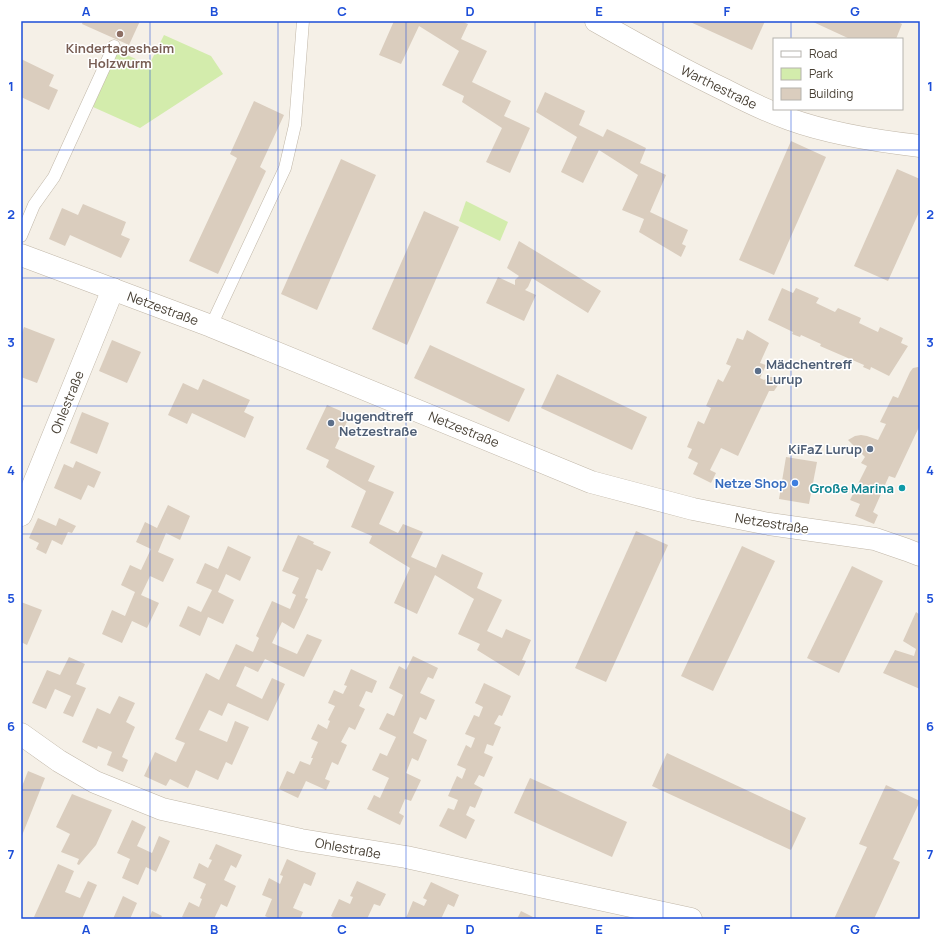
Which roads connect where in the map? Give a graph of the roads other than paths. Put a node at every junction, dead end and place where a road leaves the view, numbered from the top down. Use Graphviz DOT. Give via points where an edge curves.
graph roads {
  1 [pos="303,21"];
  2 [pos="596,21"];
  3 [pos="114,46"];
  4 [pos="920,146"];
  5 [pos="21,236"];
  6 [pos="21,255"];
  7 [pos="113,290"];
  8 [pos="210,326"];
  9 [pos="21,515"];
  10 [pos="920,555"];
  11 [pos="21,734"];
  12 [pos="691,919"];
  1 -- 8 [label="lane" via="295,125 285,168"];
  2 -- 4 [label="street, Warthestraße" via="674,66 788,119 848,135"];
  3 -- 5 [label="lane" via="54,177 34,205"];
  6 -- 7 [label="street, Netzestraße"];
  7 -- 8 [label="street, Netzestraße"];
  7 -- 9 [label="street, Ohlestraße"];
  8 -- 10 [label="street, Netzestraße" via="591,482 693,509 769,524 875,539"];
  11 -- 12 [label="street, Ohlestraße" via="95,782 162,809 301,840 406,858"];
}
